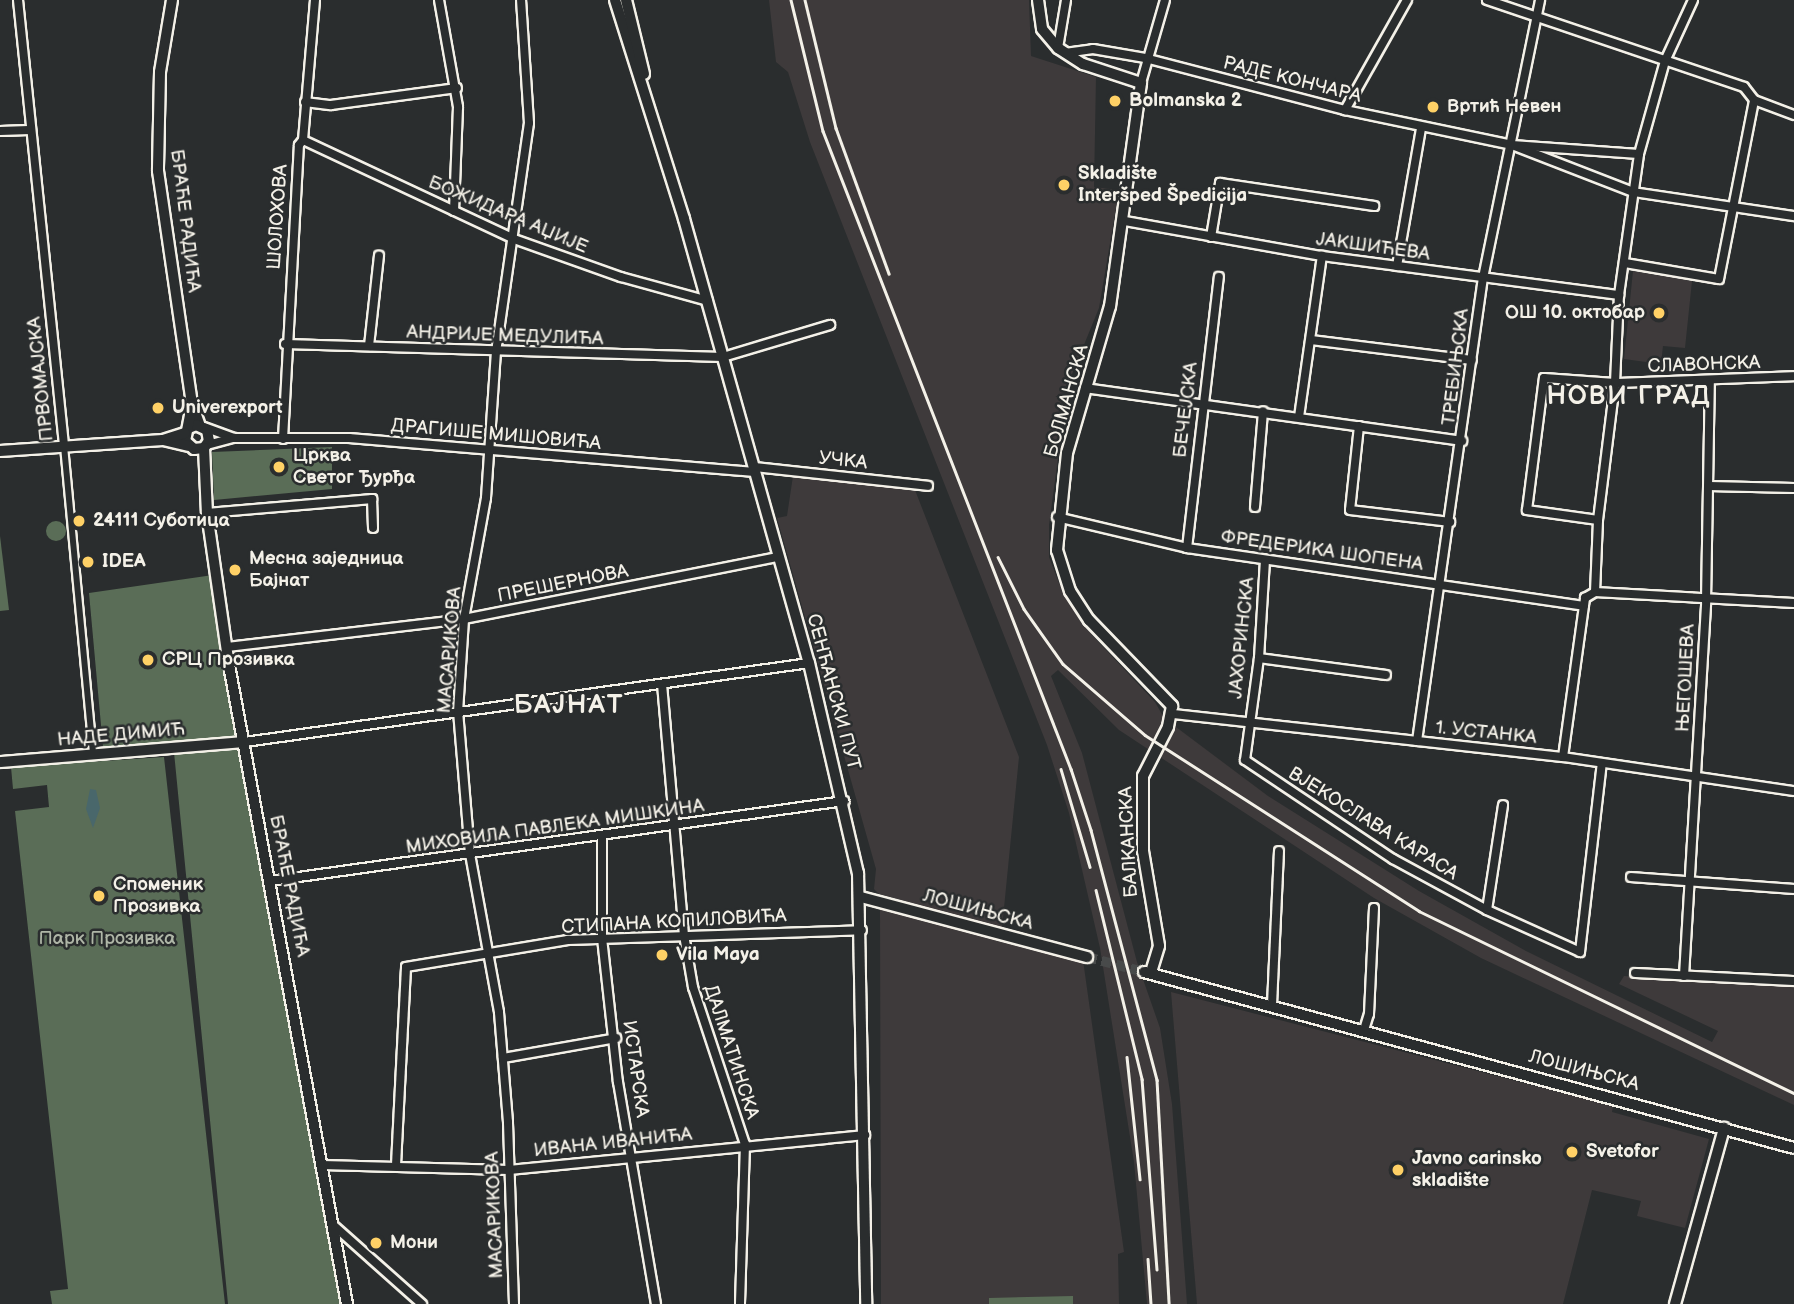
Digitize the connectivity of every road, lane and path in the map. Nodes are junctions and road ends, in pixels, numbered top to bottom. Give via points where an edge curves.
1 (18, 0) edge
2 (172, 0) edge
3 (315, 0) edge
4 (439, 0) edge
5 (521, 0) edge
6 (615, 0) edge
7 (626, 0) edge
8 (1038, 0) edge
9 (1066, 0) edge
10 (1165, 0) edge
11 (1407, 0) edge
12 (1487, 0) edge
13 (1540, 0) edge
14 (1693, 0) edge
15 (1535, 14) junction
16 (1061, 50) junction
17 (1145, 58) junction
18 (1665, 61) junction
19 (1141, 83) junction
20 (457, 88) junction
21 (1754, 100) junction
22 (305, 102) junction
23 (651, 108) junction
24 (1345, 110) junction
25 (1794, 115) edge
26 (1421, 128) junction
27 (29, 130) junction
28 (0, 131) edge
29 (303, 140) junction
30 (1512, 145) junction
31 (1639, 154) junction
32 (1633, 192) junction
33 (1730, 205) junction
34 (1374, 206) dead end
35 (454, 211) junction
36 (1794, 216) edge
37 (1125, 221) junction
38 (1212, 237) junction
39 (514, 239) junction
40 (379, 256) dead end
41 (1322, 256) junction
42 (1625, 263) junction
43 (1398, 266) junction
44 (1219, 276) dead end
45 (1483, 278) junction
46 (1619, 295) junction
47 (708, 301) junction
48 (830, 325) dead end
49 (1311, 340) junction
50 (285, 344) junction
51 (369, 346) junction
52 (496, 352) junction
53 (723, 357) junction
54 (1472, 360) junction
55 (1794, 376) edge
56 (1710, 382) junction
57 (1615, 383) junction
58 (1085, 388) junction
59 (192, 404) junction
60 (1201, 404) junction
61 (1263, 411) junction
62 (1299, 417) junction
63 (202, 426) junction
64 (1359, 426) junction
65 (187, 430) junction
66 (234, 438) junction
67 (283, 439) junction
68 (163, 440) junction
69 (1462, 441) junction
70 (64, 446) junction
71 (198, 447) junction
72 (488, 450) junction
73 (0, 451) edge
74 (754, 470) junction
75 (928, 486) dead end
76 (1709, 486) junction
77 (1794, 488) edge
78 (1255, 507) dead end
79 (207, 513) junction
80 (1057, 517) junction
81 (1598, 520) junction
82 (1450, 522) junction
83 (373, 528) dead end
84 (1186, 548) junction
85 (778, 557) junction
86 (1265, 560) junction
87 (1441, 583) junction
88 (1595, 592) junction
89 (1706, 601) junction
90 (1794, 603) edge
91 (1584, 606) junction
92 (464, 619) junction
93 (227, 647) junction
94 (1259, 658) junction
95 (808, 663) junction
96 (1387, 675) dead end
97 (662, 684) junction
98 (458, 712) junction
99 (1173, 713) junction
100 (1248, 723) junction
101 (1417, 741) junction
102 (245, 742) junction
103 (93, 755) junction
104 (1563, 757) junction
105 (1245, 760) joint
106 (0, 762) edge
107 (1602, 763) junction
108 (1697, 775) junction
109 (1794, 792) edge
110 (844, 801) junction
111 (1503, 805) dead end
112 (675, 827) junction
113 (602, 836) junction
114 (1279, 851) dead end
115 (470, 854) junction
116 (1631, 877) dead end
117 (270, 881) junction
118 (1690, 883) junction
119 (1794, 889) edge
120 (861, 897) junction
121 (1374, 908) dead end
122 (1487, 910) junction
123 (862, 930) junction
124 (684, 935) junction
125 (601, 938) junction
126 (488, 957) junction
127 (1087, 957) tunnel mouth
128 (1148, 972) joint
129 (1635, 973) dead end
130 (1684, 976) junction
131 (1794, 981) edge
132 (1272, 1005) junction
133 (1364, 1030) junction
134 (616, 1038) junction
135 (503, 1058) junction
136 (1724, 1128) junction
137 (865, 1135) junction
138 (745, 1143) junction
139 (1794, 1148) edge
140 (634, 1159) junction
141 (322, 1165) junction
142 (396, 1165) junction
143 (509, 1170) junction
144 (333, 1225) junction
145 (347, 1304) edge
146 (422, 1304) edge
147 (514, 1304) edge
148 (656, 1304) edge
149 (740, 1304) edge
150 (866, 1304) edge
151 (1675, 1304) edge

1 - 27 street, ПРВОМАЈСКА
2 - 59 street, БРАЋЕ РАДИЋА via 160,72 158,171
3 - 22 street, ШОЛОХОВА
4 - 20 street
5 - 39 street, МАСАРИКОВА via 530,105
6 - 23 main road, СЕНЋАНСКИ ПУТ
7 - 23 main road, СЕНЋАНСКИ ПУТ
8 - 16 street via 1042,29
9 - 16 street
10 - 17 street, БОЛМАНСКА
11 - 24 street
12 - 15 street
13 - 15 street, ТРЕБИЊСКА
14 - 18 street
15 - 18 street
15 - 30 street, ТРЕБИЊСКА
16 - 17 street, РАДЕ КОНЧАРА via 1093,49
16 - 19 street via 1083,64
17 - 19 street, БОЛМАНСКА
17 - 24 street, РАДЕ КОНЧАРА
18 - 21 street via 1744,87
18 - 31 street
19 - 37 street, БОЛМАНСКА
20 - 22 street via 331,105
20 - 35 street
21 - 25 street
21 - 33 street
22 - 29 street, ШОЛОХОВА
23 - 47 main road, СЕНЋАНСКИ ПУТ
24 - 26 street, РАДЕ КОНЧАРА
26 - 30 street, РАДЕ КОНЧАРА
26 - 43 street
27 - 28 street
27 - 70 street, ПРВОМАЈСКА
29 - 35 street, БОЖИДАРА АЏИЈЕ
29 - 50 street, ШОЛОХОВА via 299,145
30 - 31 street, РАДЕ КОНЧАРА
30 - 32 street, РАДЕ КОНЧАРА
30 - 45 street, ТРЕБИЊСКА
31 - 32 street
32 - 33 street, РАДЕ КОНЧАРА
32 - 42 street
33 - 36 street, РАДЕ КОНЧАРА
33 - 42 street via 1719,279
34 - 38 street via 1220,183
35 - 39 street, БОЖИДАРА АЏИЈЕ
37 - 38 street, ЈАКШИЋЕВА
37 - 58 street, БОЛМАНСКА via 1104,337
38 - 41 street, ЈАКШИЋЕВА
39 - 47 street, БОЖИДАРА АЏИЈЕ via 621,277
39 - 52 street, МАСАРИКОВА
40 - 51 street
41 - 43 street, ЈАКШИЋЕВА
41 - 49 street
42 - 46 street
43 - 45 street, ЈАКШИЋЕВА
44 - 60 street, БЕЧЕЈСКА
45 - 46 street, ЈАКШИЋЕВА
45 - 54 street, ТРЕБИЊСКА
46 - 57 street
47 - 53 main road, СЕНЋАНСКИ ПУТ
48 - 53 street, АНДРИЈЕ МЕДУЛИЋА
49 - 54 street
49 - 62 street
50 - 51 street, АНДРИЈЕ МЕДУЛИЋА
50 - 67 street, ШОЛОХОВА
51 - 52 street, АНДРИЈЕ МЕДУЛИЋА
52 - 53 street, АНДРИЈЕ МЕДУЛИЋА
52 - 72 street, МАСАРИКОВА
53 - 74 main road, СЕНЋАНСКИ ПУТ
54 - 69 street, ТРЕБИЊСКА
55 - 56 street, СЛАВОНСКА
56 - 57 street, СЛАВОНСКА
56 - 76 street, ЊЕГОШЕВА
57 - 81 street
57 - 81 street, СЛАВОНСКА via 1544,378 1542,391 1528,510
58 - 60 street
58 - 80 street, БОЛМАНСКА
59 - 63 street, БРАЋЕ РАДИЋА
59 - 65 street, БРАЋЕ РАДИЋА
60 - 61 street
60 - 84 street, БЕЧЕЈСКА
61 - 62 street
61 - 78 street
62 - 64 street
63 - 65 street
63 - 66 street, ДРАГИШЕ МИШОВИЋА
63 - 71 street, БРАЋЕ РАДИЋА via 209,434
64 - 69 street
64 - 82 street via 1350,510
65 - 68 street
65 - 71 street
66 - 67 street, ДРАГИШЕ МИШОВИЋА
66 - 71 street, ДРАГИШЕ МИШОВИЋА
67 - 72 street, ДРАГИШЕ МИШОВИЋА via 349,438
68 - 70 street
68 - 71 street
69 - 82 street, ТРЕБИЊСКА
70 - 73 street
70 - 103 street, ПРВОМАЈСКА
71 - 79 street, БРАЋЕ РАДИЋА
72 - 74 street, ДРАГИШЕ МИШОВИЋА
72 - 92 street, МАСАРИКОВА via 482,526
74 - 75 street, УЧКА
74 - 85 main road, СЕНЋАНСКИ ПУТ
76 - 77 street
76 - 89 street, ЊЕГОШЕВА
79 - 83 street via 372,499
79 - 93 street, БРАЋЕ РАДИЋА
80 - 84 street, ФРЕДЕРИКА ШОПЕНА
80 - 99 street, БОЛМАНСКА via 1057,550 1070,591 1088,620 1167,699
81 - 88 street
82 - 87 street, ТРЕБИЊСКА
84 - 86 street, ФРЕДЕРИКА ШОПЕНА
85 - 92 street, ПРЕШЕРНОВА
85 - 95 main road, СЕНЋАНСКИ ПУТ
86 - 87 street, ФРЕДЕРИКА ШОПЕНА
86 - 94 street, ЈАХОРИНСКА
87 - 91 street, ФРЕДЕРИКА ШОПЕНА
87 - 101 street, ТРЕБИЊСКА
88 - 89 street
88 - 91 street via 1588,594
89 - 90 street
89 - 108 street, ЊЕГОШЕВА
91 - 104 street
92 - 93 street, ПРЕШЕРНОВА
92 - 98 street, МАСАРИКОВА
93 - 102 street, БРАЋЕ РАДИЋА
94 - 96 street
94 - 100 street, ЈАХОРИНСКА
95 - 97 street
95 - 110 main road, СЕНЋАНСКИ ПУТ
97 - 98 street
97 - 112 street, ДАЛМАТИНСКА
98 - 102 street
98 - 115 street, МАСАРИКОВА
99 - 100 street, 1. УСТАНКА
99 - 128 street, БАЛКАНСКА via 1143,776 1143,851 1158,946
100 - 101 street, 1. УСТАНКА
100 - 105 street, ЈАХОРИНСКА
101 - 104 street, 1. УСТАНКА
102 - 103 street, НАДЕ ДИМИЋ
102 - 117 street, БРАЋЕ РАДИЋА
103 - 106 street, НАДЕ ДИМИЋ
104 - 107 street, 1. УСТАНКА
105 - 122 street, ВЈЕКОСЛАВА КАРАСА via 1393,859
107 - 108 street, 1. УСТАНКА
107 - 122 street, ВЈЕКОСЛАВА КАРАСА via 1580,952
108 - 109 street, 1. УСТАНКА
108 - 118 street, ЊЕГОШЕВА
110 - 112 street, МИХОВИЛА ПАВЛЕКА МИШКИНА
110 - 120 main road, СЕНЋАНСКИ ПУТ
111 - 122 street
112 - 113 street, МИХОВИЛА ПАВЛЕКА МИШКИНА
112 - 124 street, ДАЛМАТИНСКА
113 - 115 street, МИХОВИЛА ПАВЛЕКА МИШКИНА
113 - 125 street, ИСТАРСКА
114 - 132 street
115 - 117 street, МИХОВИЛА ПАВЛЕКА МИШКИНА
115 - 126 street, МАСАРИКОВА
116 - 118 street
117 - 141 street, БРАЋЕ РАДИЋА
118 - 119 street
118 - 130 street, ЊЕГОШЕВА
120 - 123 main road, СЕНЋАНСКИ ПУТ
120 - 127 street, ЛОШИЊСКА
121 - 133 street via 1369,1014
123 - 124 street, СТИПАНА КОПИЛОВИЋА
123 - 137 main road, СЕНЋАНСКИ ПУТ
124 - 125 street, СТИПАНА КОПИЛОВИЋА
124 - 138 street, ДАЛМАТИНСКА via 701,1021
125 - 126 street, СТИПАНА КОПИЛОВИЋА
125 - 134 street, ИСТАРСКА
126 - 135 street, МАСАРИКОВА
126 - 142 street, СТИПАНА КОПИЛОВИЋА via 406,967
128 - 132 street, ЛОШИЊСКА
129 - 130 street
130 - 131 street
132 - 133 street, ЛОШИЊСКА
133 - 136 street, ЛОШИЊСКА
134 - 135 street
134 - 140 street, ИСТАРСКА via 618,1082
135 - 143 street, МАСАРИКОВА
136 - 139 street, ЛОШИЊСКА
136 - 151 street
137 - 138 street, ИВАНА ИВАНИЋА
137 - 150 main road, СЕНЋАНСКИ ПУТ
138 - 140 street, ИВАНА ИВАНИЋА
138 - 149 street, ДАЛМАТИНСКА
140 - 143 street, ИВАНА ИВАНИЋА
140 - 148 street, ИСТАРСКА
141 - 142 street, ИВАНА ИВАНИЋА
141 - 144 street, БРАЋЕ РАДИЋА
142 - 143 street, ИВАНА ИВАНИЋА
143 - 147 street, МАСАРИКОВА
144 - 145 street, БРАЋЕ РАДИЋА
144 - 146 street

